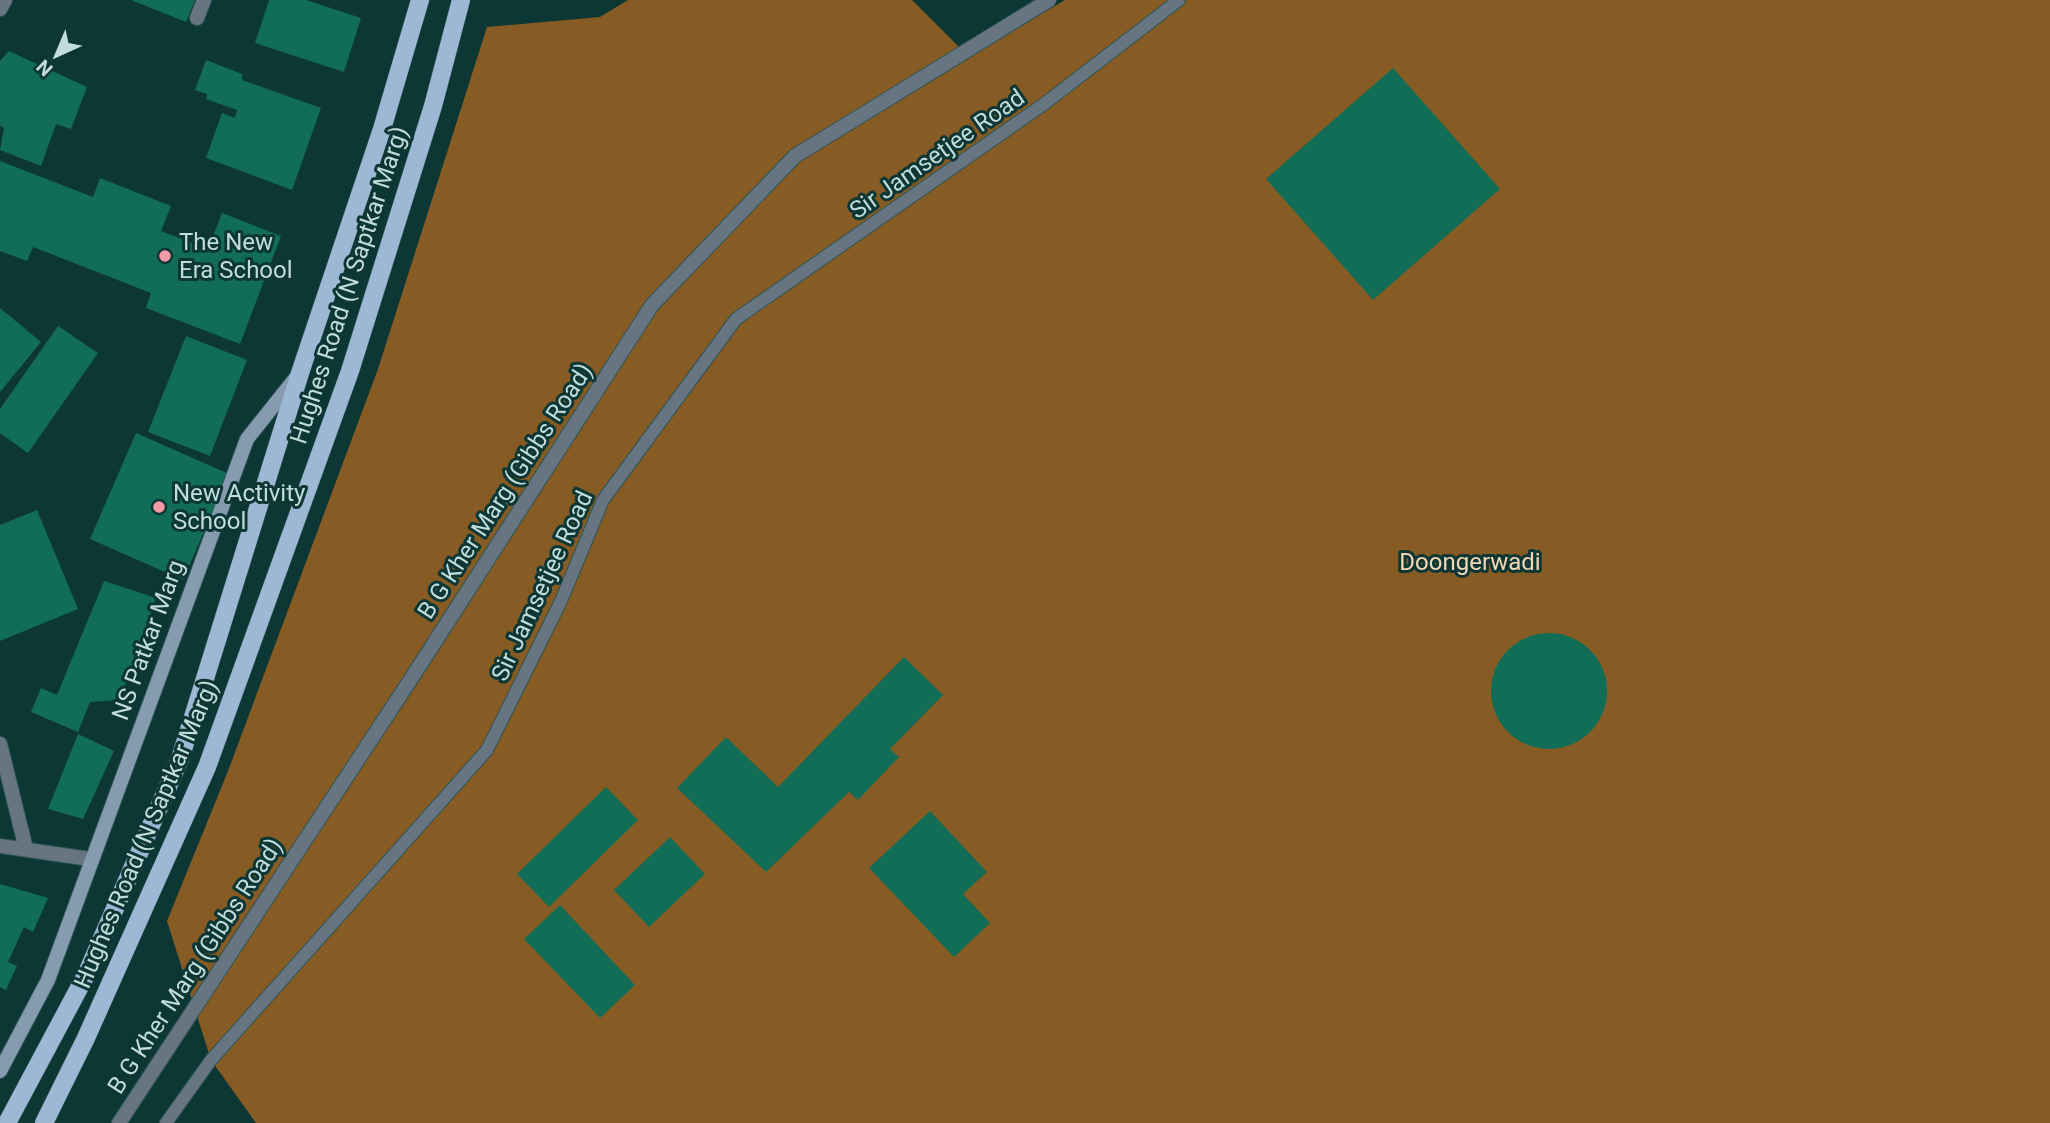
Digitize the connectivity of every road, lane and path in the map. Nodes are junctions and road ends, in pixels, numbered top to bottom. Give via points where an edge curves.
1 (5, 0) edge
2 (204, 0) edge
3 (420, 0) edge
4 (461, 0) edge
5 (1049, 0) edge
6 (1179, 0) edge
7 (0, 9) edge
8 (197, 18) dead end
9 (301, 370) junction
10 (0, 744) edge
11 (0, 846) edge
12 (26, 849) junction
13 (90, 859) junction
14 (0, 1071) edge
15 (7, 1123) edge
16 (44, 1123) edge
17 (119, 1123) edge
18 (166, 1123) edge

1 - 7 street
2 - 8 street
3 - 9 main road
4 - 16 main road, Hughes Road (N Saptkar Marg) via 433,106 350,371 207,767
5 - 17 street, B G Kher Marg (Gibbs Road) via 796,156 652,305
6 - 18 lane, Sir Jamsetjee Road via 1023,120 736,319 603,500 561,601 487,750 211,1060
9 - 13 main road, NS Patkar Marg via 247,439
9 - 15 main road via 180,759 86,975
10 - 12 street
11 - 12 street
12 - 13 street
13 - 14 main road, NS Patkar Marg via 48,979

